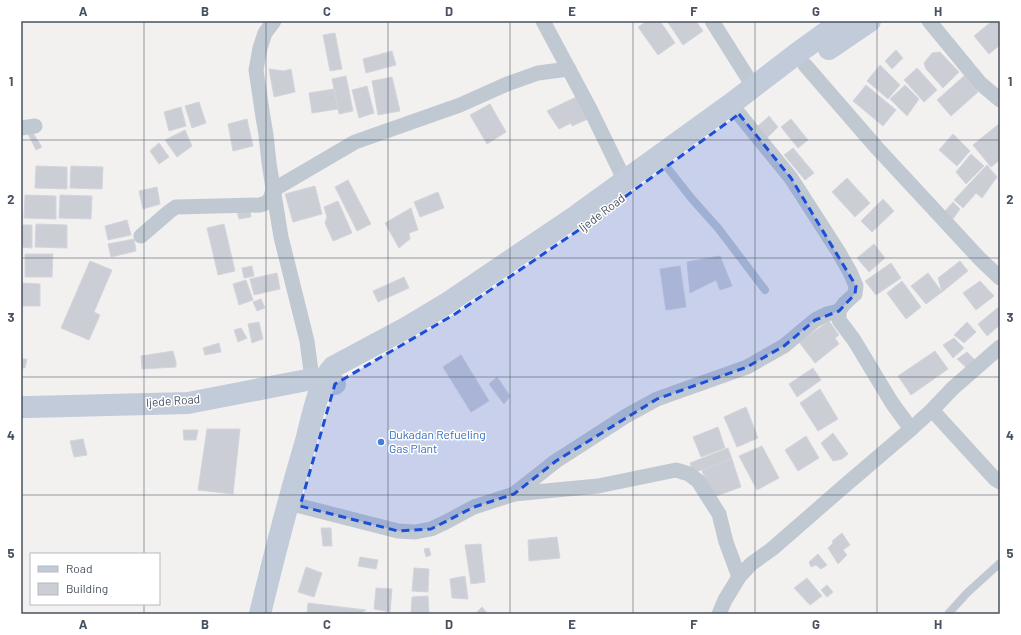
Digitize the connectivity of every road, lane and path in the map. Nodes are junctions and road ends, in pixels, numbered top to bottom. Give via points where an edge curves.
1 (274, 21) edge
2 (543, 21) edge
3 (712, 21) edge
4 (842, 21) edge
5 (870, 21) edge
6 (929, 21) edge
7 (805, 65) junction
8 (569, 69) junction
9 (753, 86) junction
10 (1000, 100) edge
11 (739, 114) junction
12 (661, 162) junction
13 (625, 181) junction
14 (273, 190) junction
15 (141, 236) dead end
16 (1000, 278) edge
17 (765, 290) dead end
18 (839, 310) junction
19 (1000, 347) edge
20 (324, 381) junction
21 (21, 407) edge
22 (932, 410) junction
23 (911, 429) junction
24 (1000, 482) edge
25 (514, 494) junction
26 (300, 506) junction
27 (1000, 563) edge
28 (739, 577) junction
29 (260, 614) edge
30 (274, 614) edge
31 (719, 614) edge
32 (948, 614) edge

1 - 14 street via 265,33 256,70
2 - 8 street
3 - 9 street
4 - 9 main road, Ijede Road
5 - 7 main road, Ijede Road
6 - 10 street via 980,83
7 - 11 main road, Ijede Road
7 - 16 street via 877,148
8 - 13 street
8 - 14 street via 538,73 460,106 355,142
9 - 12 main road, Ijede Road
11 - 12 main road, Ijede Road
11 - 18 street via 791,178 850,272 856,286 855,294
12 - 13 main road, Ijede Road
12 - 17 lane via 718,228
12 - 20 main road, Ijede Road via 586,226 455,314 350,373
13 - 20 main road, Ijede Road via 446,304 333,367
14 - 15 street via 270,200 260,205 176,208
14 - 20 street via 281,237 307,341
18 - 23 street via 839,320
18 - 25 street via 815,320 784,346 747,367 657,399 626,416 556,461
19 - 22 street
20 - 21 main road, Ijede Road via 188,402
20 - 26 main road via 328,407
20 - 29 main road via 282,526
22 - 23 street
22 - 24 street
23 - 28 street via 772,549 751,564
25 - 26 street via 474,507 431,529 415,532 398,532
25 - 28 street via 598,486 676,470 688,474 698,481 719,514
26 - 30 main road
27 - 32 lane
28 - 31 street

